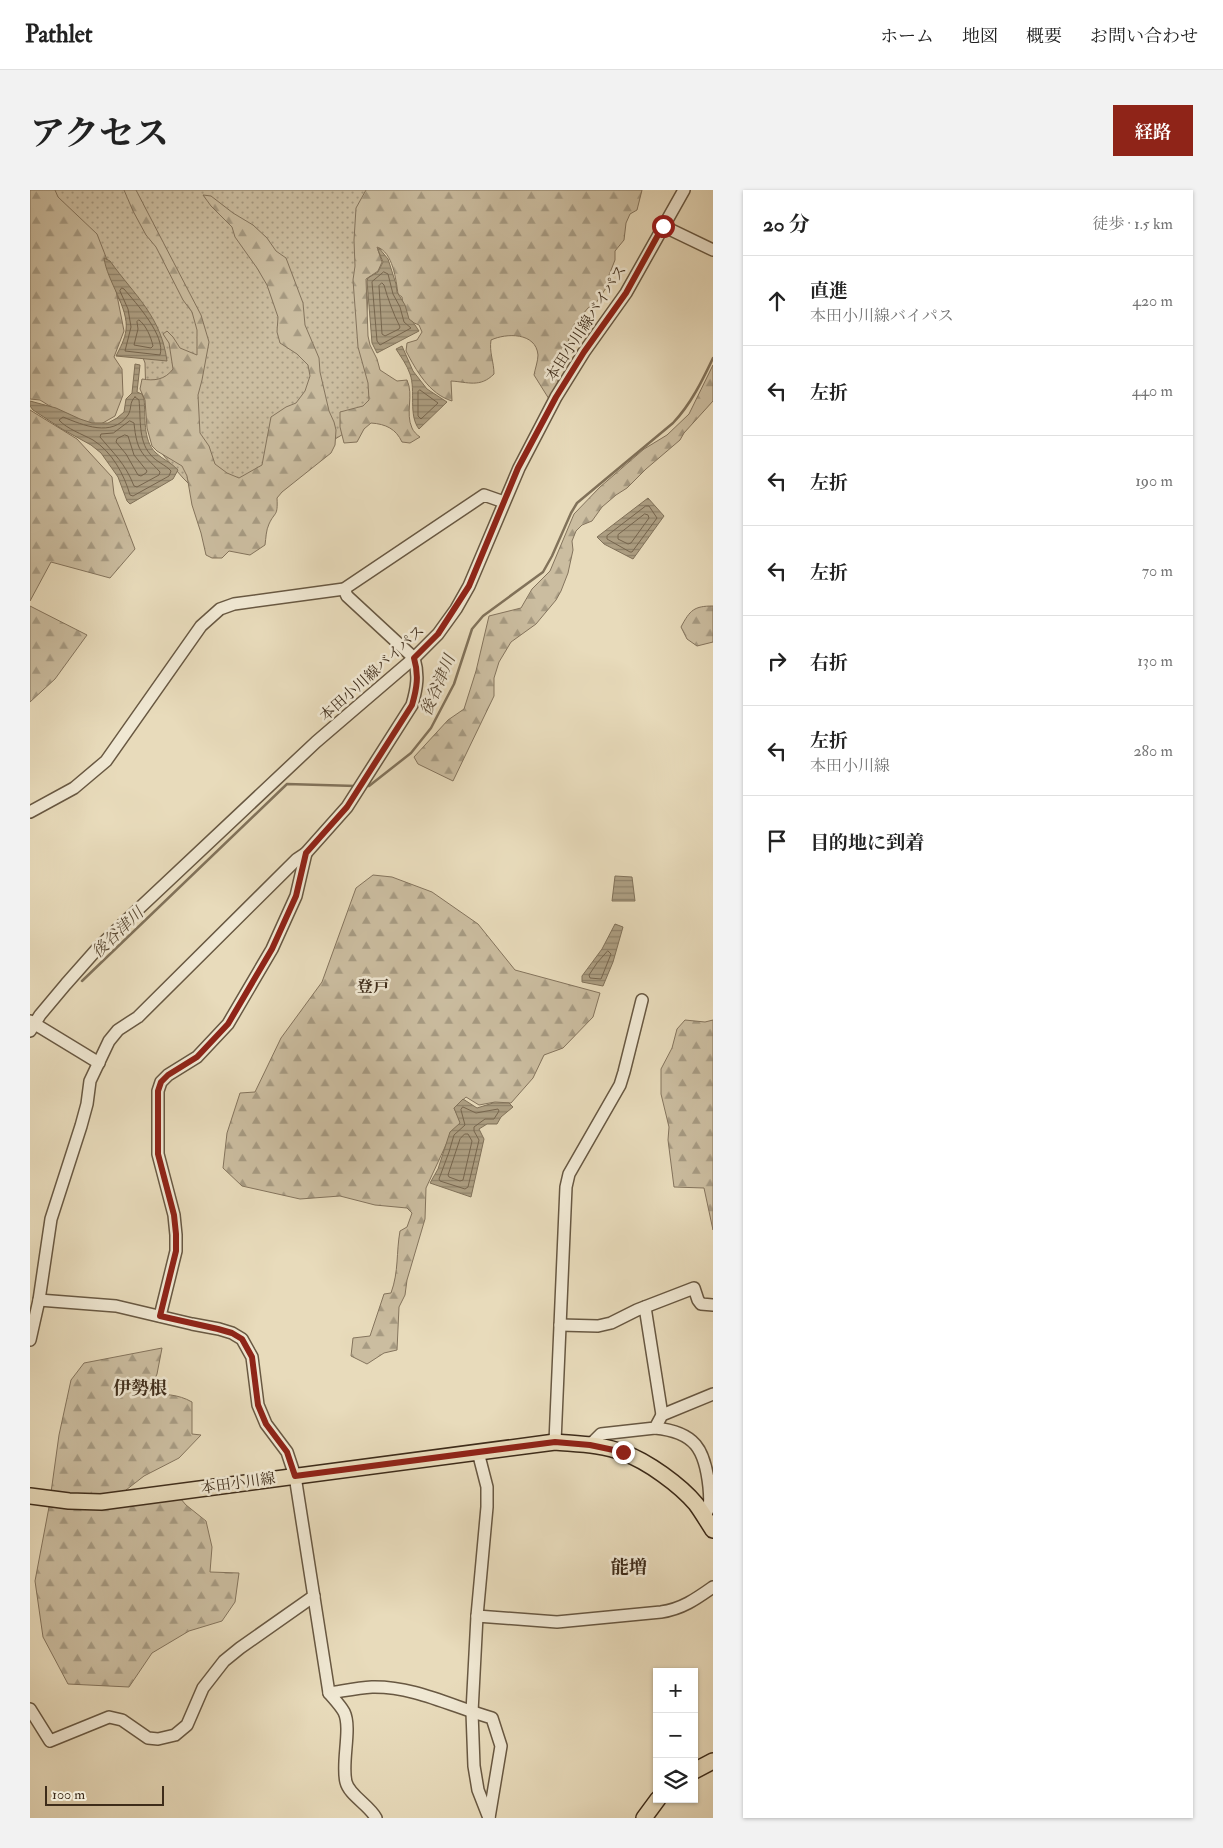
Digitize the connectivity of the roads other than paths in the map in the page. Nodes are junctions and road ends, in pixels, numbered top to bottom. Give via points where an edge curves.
1 (684, 190) edge
2 (663, 226) junction
3 (713, 250) edge
4 (504, 502) junction
5 (344, 589) junction
6 (414, 658) junction
7 (30, 812) edge
8 (306, 853) junction
9 (642, 1000) dead end
10 (31, 1025) edge
11 (99, 1063) junction
12 (39, 1300) junction
13 (713, 1305) edge
14 (645, 1307) junction
15 (160, 1316) junction
16 (560, 1325) junction
17 (30, 1340) edge
18 (713, 1394) edge
19 (662, 1415) junction
20 (655, 1428) junction
21 (555, 1442) junction
22 (590, 1445) junction
23 (478, 1452) junction
24 (295, 1476) junction
25 (30, 1496) edge
26 (704, 1517) junction
27 (713, 1530) edge
28 (713, 1587) edge
29 (314, 1596) junction
30 (477, 1616) junction
31 (329, 1693) junction
32 (30, 1709) edge
33 (472, 1712) junction
34 (713, 1761) edge
35 (698, 1769) edge
36 (655, 1803) edge
37 (376, 1818) edge
38 (489, 1818) edge
39 (644, 1818) edge

1 - 2 street, 本田小川線バイパス
2 - 3 street
2 - 4 street, 本田小川線バイパス via 626,293 556,397 518,468
4 - 5 street via 484,496
4 - 6 street, 本田小川線バイパス via 465,593 438,634
5 - 6 street via 347,596
5 - 7 street via 234,604 220,610 201,626 106,761 74,788
6 - 8 street via 417,688 412,705 347,807
6 - 10 street, 本田小川線バイパス via 316,742 131,916 97,949
8 - 11 street via 138,1017 118,1030
8 - 15 street via 296,896 258,976 224,1029 197,1057 168,1075 158,1091 158,1154 176,1234 176,1251
9 - 16 street via 620,1085 569,1174
10 - 11 street
11 - 12 street via 90,1081 81,1126 51,1219
12 - 15 street via 116,1306
12 - 17 street
13 - 14 street via 701,1304 694,1288
14 - 16 street via 598,1326
14 - 19 street
15 - 24 street via 218,1329 242,1339 252,1357 258,1405 266,1424 287,1452
16 - 21 street
18 - 19 street
19 - 20 street
20 - 22 street via 601,1434
20 - 26 street via 684,1434 702,1454 710,1498 709,1510
21 - 22 main road, 本田小川線
21 - 23 main road, 本田小川線
22 - 26 main road, 本田小川線 via 623,1452 656,1471 695,1503
23 - 24 main road, 本田小川線
23 - 30 street via 488,1494
24 - 25 main road, 本田小川線 via 101,1502
24 - 29 street
26 - 27 main road, 本田小川線
28 - 30 street via 673,1611 557,1622
29 - 31 street
29 - 32 street via 224,1661 203,1688 187,1725 175,1735 148,1738 122,1720 109,1717 50,1741
30 - 33 street
31 - 33 street via 372,1687 393,1689 414,1692
31 - 37 street via 344,1711 346,1720 346,1782 350,1791 368,1806
33 - 38 street via 474,1766 478,1790
33 - 38 street via 492,1718 500,1746
34 - 35 main road
36 - 39 main road

